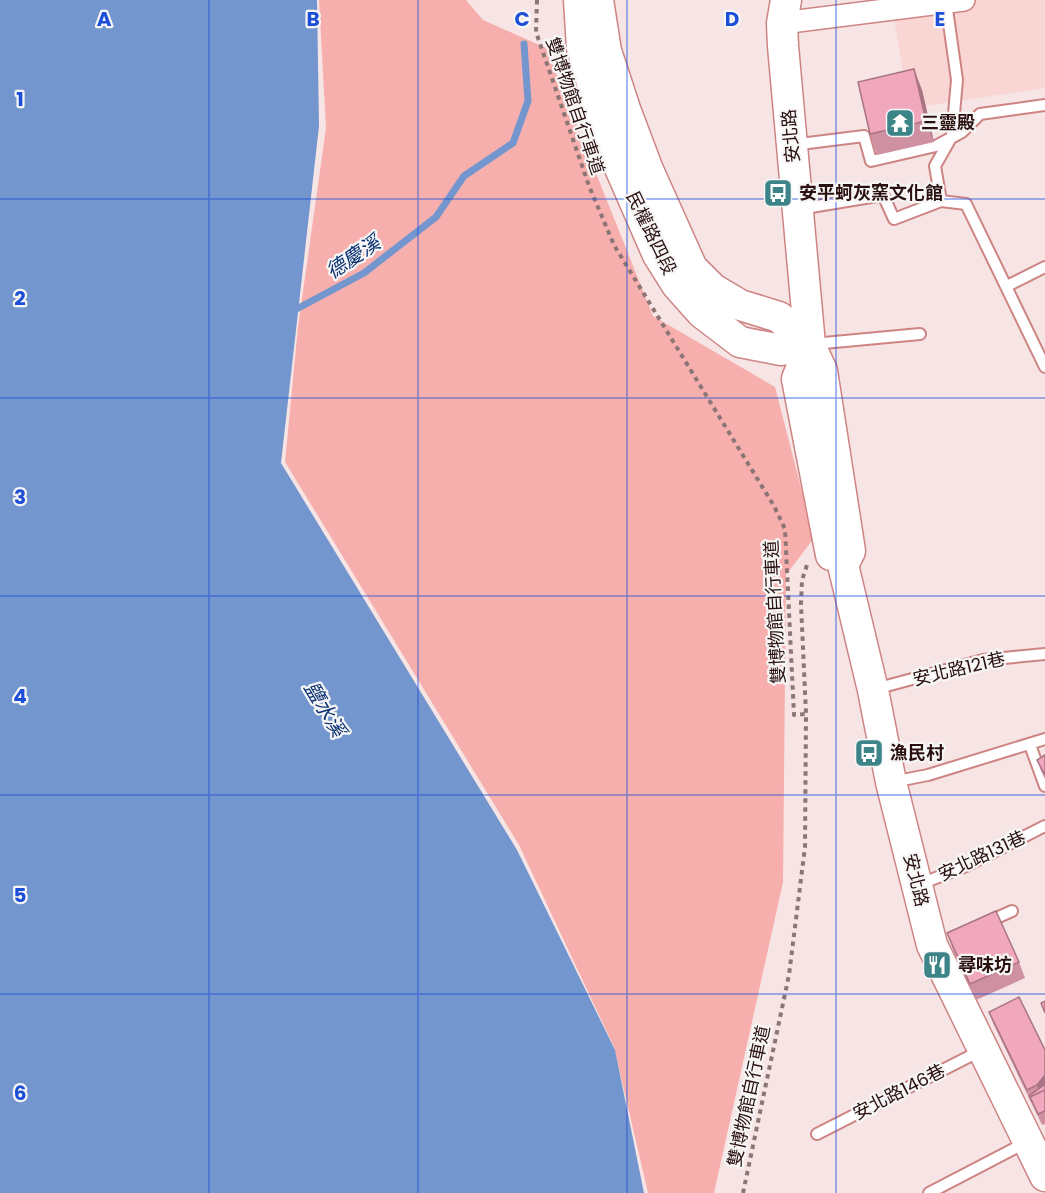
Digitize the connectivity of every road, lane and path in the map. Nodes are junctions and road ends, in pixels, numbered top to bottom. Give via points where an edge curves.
1 (537, 0) edge
2 (579, 0) edge
3 (598, 0) edge
4 (955, 1) edge
5 (874, 6) edge
6 (784, 11) edge
7 (1045, 105) edge
8 (952, 136) junction
9 (792, 146) junction
10 (941, 201) junction
11 (797, 209) junction
12 (1045, 267) edge
13 (1007, 286) junction
14 (920, 334) dead end
15 (810, 345) junction
16 (1045, 367) edge
17 (837, 561) junction
18 (1045, 654) edge
19 (873, 690) junction
20 (806, 714) junction
21 (1045, 739) edge
22 (1030, 745) junction
23 (891, 782) junction
24 (1045, 786) edge
25 (1045, 826) edge
26 (918, 885) junction
27 (1012, 911) dead end
28 (972, 928) edge
29 (982, 1050) junction
30 (817, 1134) dead end
31 (1027, 1142) junction
32 (1045, 1176) edge
33 (743, 1193) edge
34 (929, 1193) edge

1 - 20 path, 雙博物館自行車道 via 536,32 589,186 614,245 774,506 784,529 794,715
2 - 15 street, 民權路四段 via 582,48 609,143 658,255 677,285 702,313 740,342 781,350
3 - 15 street, 民權路四段 via 606,51 625,109 692,268 713,289 740,305 779,317
4 - 5 street
4 - 8 lane via 957,80
5 - 6 street
6 - 9 street, 安北路
7 - 8 lane via 980,114 962,132
8 - 9 lane via 936,146 871,161 864,136
8 - 10 lane via 935,166
9 - 11 street, 安北路
10 - 11 lane via 894,219 883,195
10 - 13 lane via 966,204
11 - 15 street, 安北路
12 - 13 lane
13 - 16 lane
14 - 15 lane
15 - 17 street, 安北路 via 797,379
17 - 19 street, 安北路
17 - 20 path via 807,565 802,580
18 - 19 lane, 安北路121巷 via 983,660
19 - 23 street, 安北路
20 - 33 path, 雙博物館自行車道 via 805,847 789,975
21 - 22 lane
22 - 23 lane
22 - 24 lane
23 - 26 street, 安北路
25 - 26 lane, 安北路131巷
26 - 29 street, 安北路 via 937,943
27 - 28 lane
29 - 30 lane, 安北路146巷
29 - 31 street, 安北路
31 - 32 street, 安北路
31 - 34 lane

